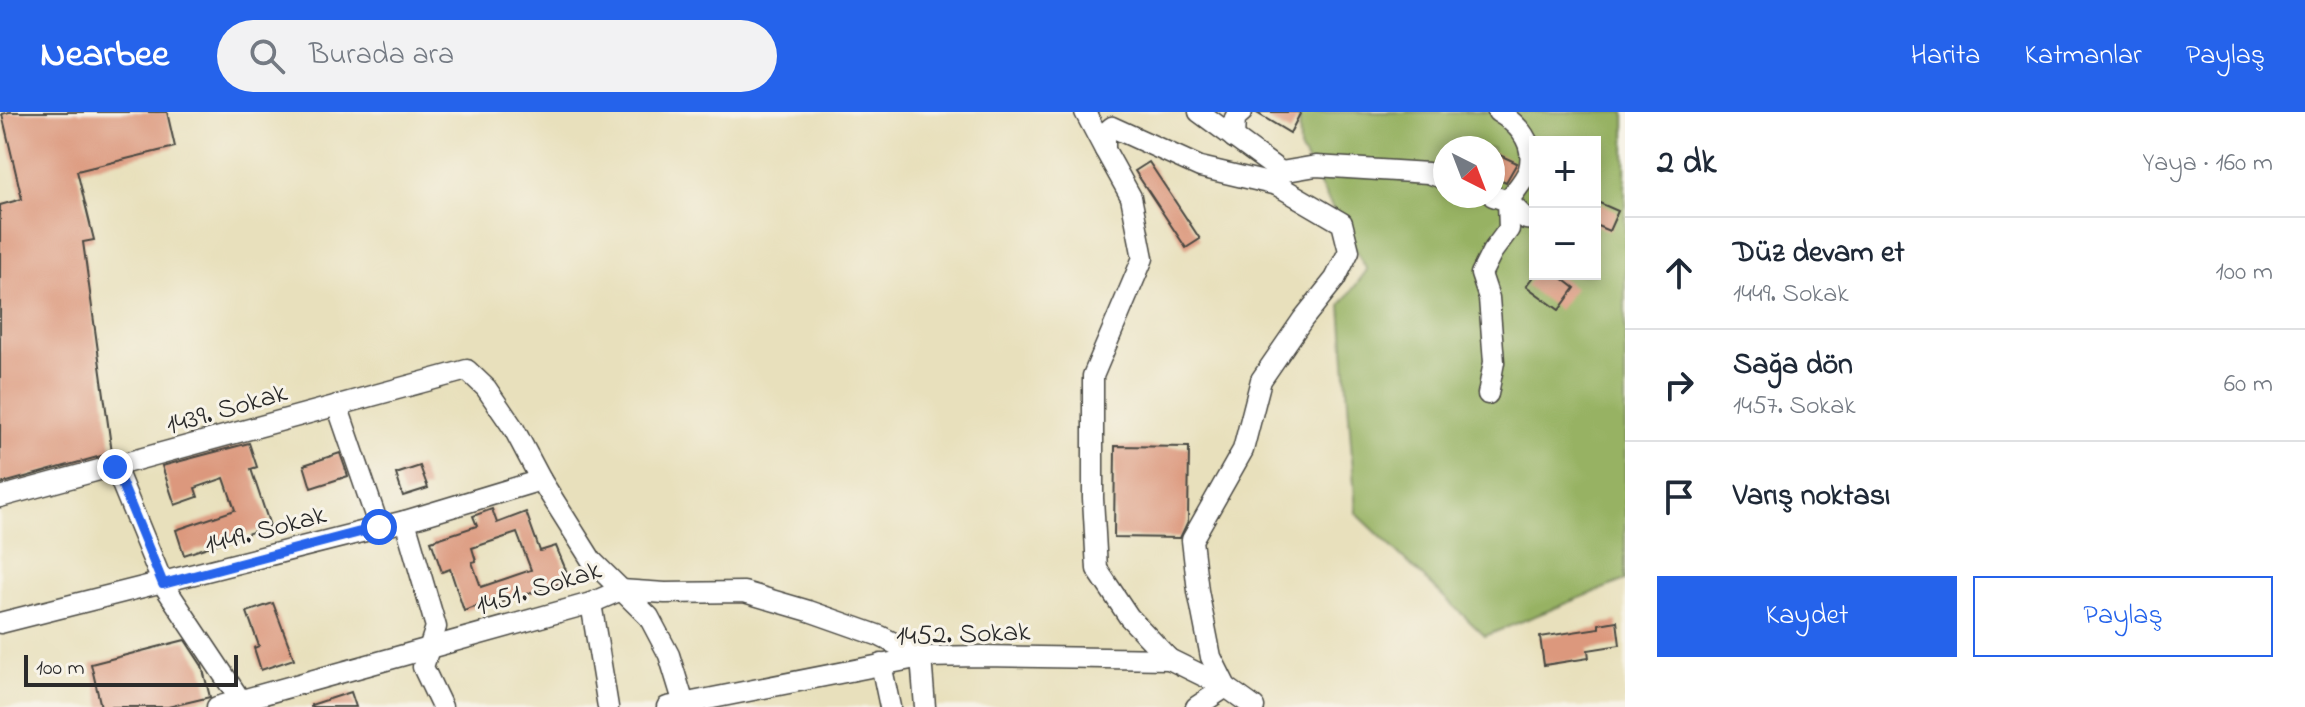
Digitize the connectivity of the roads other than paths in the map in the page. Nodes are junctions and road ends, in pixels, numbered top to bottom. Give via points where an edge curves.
1 (1085, 112) edge
2 (1199, 112) edge
3 (1242, 112) edge
4 (1498, 112) edge
5 (1234, 138) junction
6 (1105, 150) junction
7 (1433, 175) edge
8 (1279, 178) junction
9 (1505, 194) edge
10 (1505, 203) edge
11 (1503, 208) edge
12 (1529, 219) edge
13 (1488, 394) dead end
14 (337, 405) junction
15 (115, 467) junction
16 (541, 480) junction
17 (0, 497) edge
18 (405, 521) junction
19 (379, 527) junction
20 (163, 584) junction
21 (621, 590) junction
22 (591, 603) junction
23 (0, 623) edge
24 (429, 647) junction
25 (921, 657) junction
26 (1169, 659) junction
27 (881, 664) junction
28 (1226, 687) junction
29 (244, 704) edge
30 (679, 706) edge
31 (217, 707) edge
32 (442, 707) edge
33 (608, 707) edge
34 (890, 707) edge
35 (925, 707) edge
36 (1196, 707) edge
37 (1254, 707) edge

1 - 6 street
2 - 5 street
3 - 5 street via 1235,118
4 - 9 street via 1517,123 1529,144 1529,169
5 - 8 street
6 - 8 street via 1105,133 1112,127 1200,167
6 - 26 street via 1131,197 1143,258 1093,376 1097,569 1129,617
7 - 8 street via 1330,167
8 - 28 street via 1342,223 1349,251 1335,279 1261,380 1243,450 1192,540 1211,657
10 - 12 street
11 - 13 street via 1509,229 1481,274 1489,298 1494,362
14 - 15 street, 1439. Sokak
14 - 16 street, 1439. Sokak via 467,370 514,429
14 - 19 street
15 - 17 street, 1439. Sokak
15 - 20 street
16 - 18 street, 1449. Sokak
16 - 21 street via 592,561
18 - 19 street, 1449. Sokak
18 - 24 street via 436,627
19 - 20 street, 1449. Sokak
20 - 23 street, 1449. Sokak
20 - 29 street
21 - 22 street, 1451. Sokak
21 - 25 street, 1451. Sokak via 744,592 880,636
21 - 30 street via 660,635
22 - 24 street, 1451. Sokak
22 - 33 street
24 - 29 street, 1451. Sokak
24 - 32 street via 423,667
25 - 26 street, 1452. Sokak
25 - 27 street, 1452. Sokak
25 - 35 street
26 - 28 street, 1452. Sokak
27 - 30 street, 1452. Sokak
27 - 34 street
28 - 36 street
28 - 37 street, 1452. Sokak
29 - 31 street, 1451. Sokak

